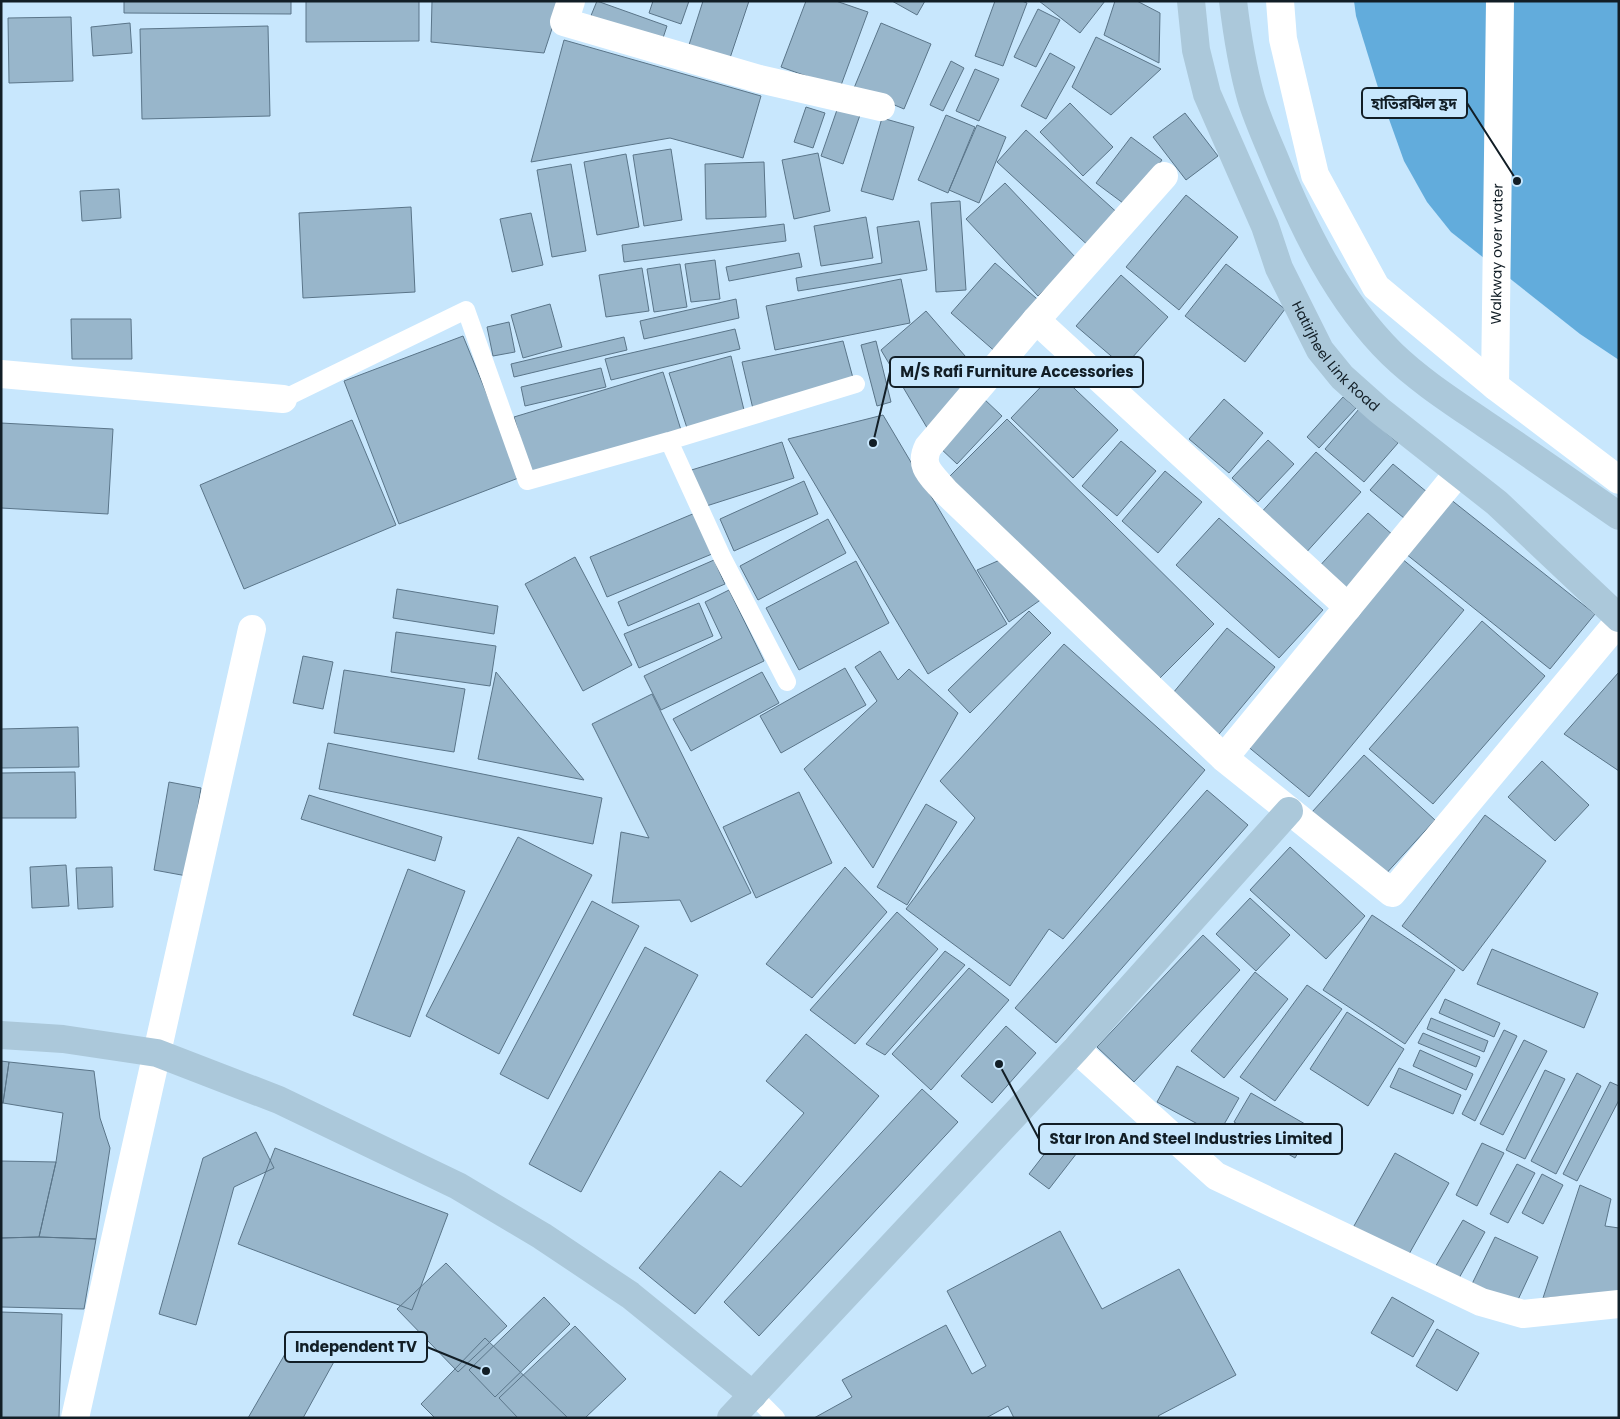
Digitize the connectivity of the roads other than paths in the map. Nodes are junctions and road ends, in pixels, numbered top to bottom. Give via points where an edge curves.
1 (571, 1) edge
2 (1191, 1) edge
3 (1233, 1) edge
4 (1280, 1) edge
5 (1500, 1) edge
6 (880, 107) dead end
7 (1164, 176) dead end
8 (1036, 320) junction
9 (1, 374) edge
10 (856, 384) dead end
11 (1495, 386) junction
12 (283, 399) joint
13 (669, 441) junction
14 (1458, 473) junction
15 (1619, 480) edge
16 (1619, 516) edge
17 (1348, 607) junction
18 (1619, 619) edge
19 (252, 629) dead end
20 (787, 682) dead end
21 (1224, 758) junction
22 (1290, 811) junction
23 (1, 1034) edge
24 (1076, 1049) junction
25 (157, 1053) junction
26 (1619, 1304) edge
27 (753, 1395) junction
28 (75, 1418) edge
29 (731, 1418) edge
30 (776, 1418) edge

1 - 6 street via 564,22 759,79
2 - 14 street, Hatirjheel Link Road via 1196,50 1207,94 1280,268 1320,350 1342,377 1379,410
3 - 16 street via 1251,98 1270,148 1309,233 1362,322 1428,385
4 - 11 street via 1283,39 1315,175 1376,287
5 - 11 street, Walkway over water
7 - 8 street
8 - 17 street
8 - 21 street via 928,447 924,462 945,491
9 - 12 street
10 - 13 lane
11 - 15 street
12 - 13 lane via 466,310 527,482
13 - 20 lane via 722,557
14 - 17 street
14 - 18 street, Hatirjheel Link Road via 1497,503
17 - 21 street
18 - 22 street via 1392,893
19 - 25 street
21 - 22 street
22 - 24 street
23 - 25 street via 63,1039
24 - 26 street via 1216,1176 1481,1302 1523,1314
24 - 27 street
25 - 27 street via 279,1100 466,1191 542,1236 630,1295
25 - 28 street
27 - 29 street
27 - 30 lane

